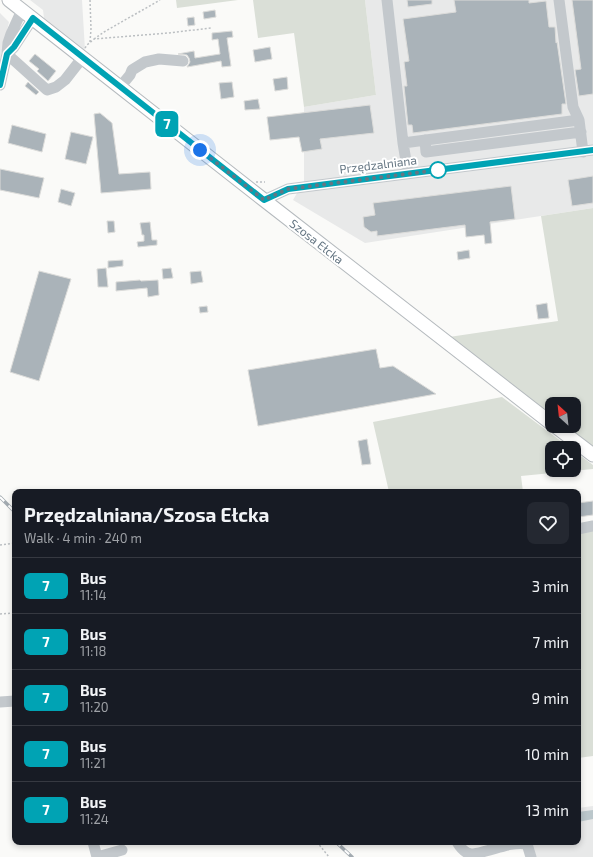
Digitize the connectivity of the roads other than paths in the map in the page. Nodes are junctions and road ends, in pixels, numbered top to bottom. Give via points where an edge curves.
1 (9, 0) edge
2 (387, 0) edge
3 (559, 0) edge
4 (22, 10) junction
5 (33, 18) junction
6 (4, 42) edge
7 (7, 54) junction
8 (81, 56) junction
9 (183, 61) dead end
10 (1, 78) edge
11 (120, 87) junction
12 (579, 120) junction
13 (581, 132) junction
14 (425, 140) junction
15 (403, 143) junction
16 (588, 151) edge
17 (408, 173) junction
18 (264, 200) junction
19 (545, 419) edge
20 (564, 433) edge
21 (593, 455) edge
22 (593, 526) edge
23 (581, 528) edge
24 (12, 701) edge
25 (0, 702) edge
26 (94, 845) edge
27 (459, 845) edge
28 (506, 845) edge
29 (527, 845) edge
30 (122, 850) dead end
31 (97, 857) edge
32 (531, 857) edge

1 - 4 main road, Szosa Ełcka
2 - 15 street
3 - 12 street via 573,107
4 - 5 main road, Szosa Ełcka
4 - 6 street via 11,34
5 - 7 street
5 - 8 main road, Szosa Ełcka
6 - 7 street
7 - 8 street via 47,90 65,80
7 - 10 street
8 - 11 main road, Szosa Ełcka
9 - 11 street via 159,59 145,62 132,70
11 - 18 main road, Szosa Ełcka
12 - 13 street
12 - 14 street
13 - 14 street via 426,152
13 - 16 street
14 - 15 street
15 - 17 street
16 - 17 street, Przędzalniana
17 - 18 street, Przędzalniana via 288,189
18 - 19 main road, Szosa Ełcka
20 - 21 main road
22 - 23 street
24 - 25 street
26 - 31 street
27 - 28 street via 471,854
29 - 32 street
30 - 31 street

